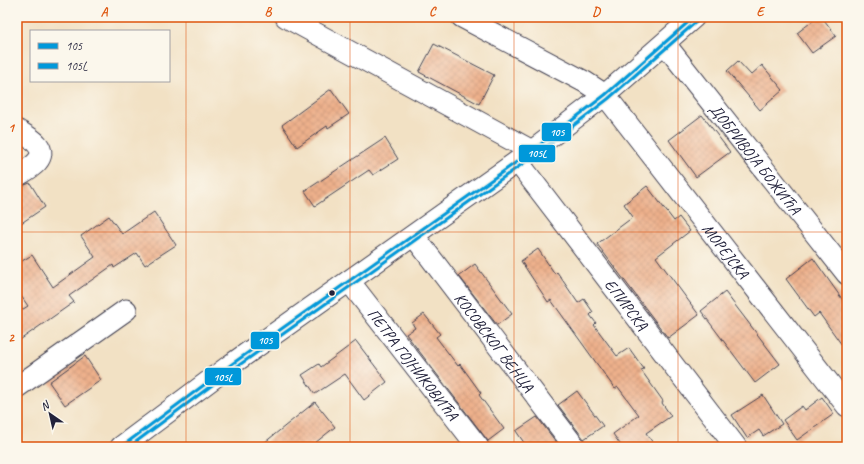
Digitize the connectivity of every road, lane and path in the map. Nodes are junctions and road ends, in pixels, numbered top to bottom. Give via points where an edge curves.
1 (286, 17) edge
2 (462, 17) edge
3 (694, 17) edge
4 (665, 44) junction
5 (605, 95) junction
6 (17, 130) edge
7 (525, 157) junction
8 (17, 176) edge
9 (414, 236) junction
10 (847, 274) edge
11 (349, 280) junction
12 (126, 310) dead end
13 (17, 387) edge
14 (847, 406) edge
15 (121, 447) edge
16 (478, 447) edge
17 (575, 447) edge
18 (736, 447) edge

1 - 7 street
2 - 5 street, МОРЕЈСКА
3 - 4 street
4 - 5 street
4 - 10 street, ДОБРИВОЈА БОЖИЋА
5 - 7 street
5 - 14 street, МОРЕЈСКА
6 - 8 street via 37,144 41,155 35,164
7 - 9 street
7 - 18 street, ЕПИРСКА
9 - 11 street
9 - 17 street, КОСОВСКОГ ВЕНЦА
11 - 15 street
11 - 16 street, ПЕТРА ГОЈНИКОВИЋА
12 - 13 street

